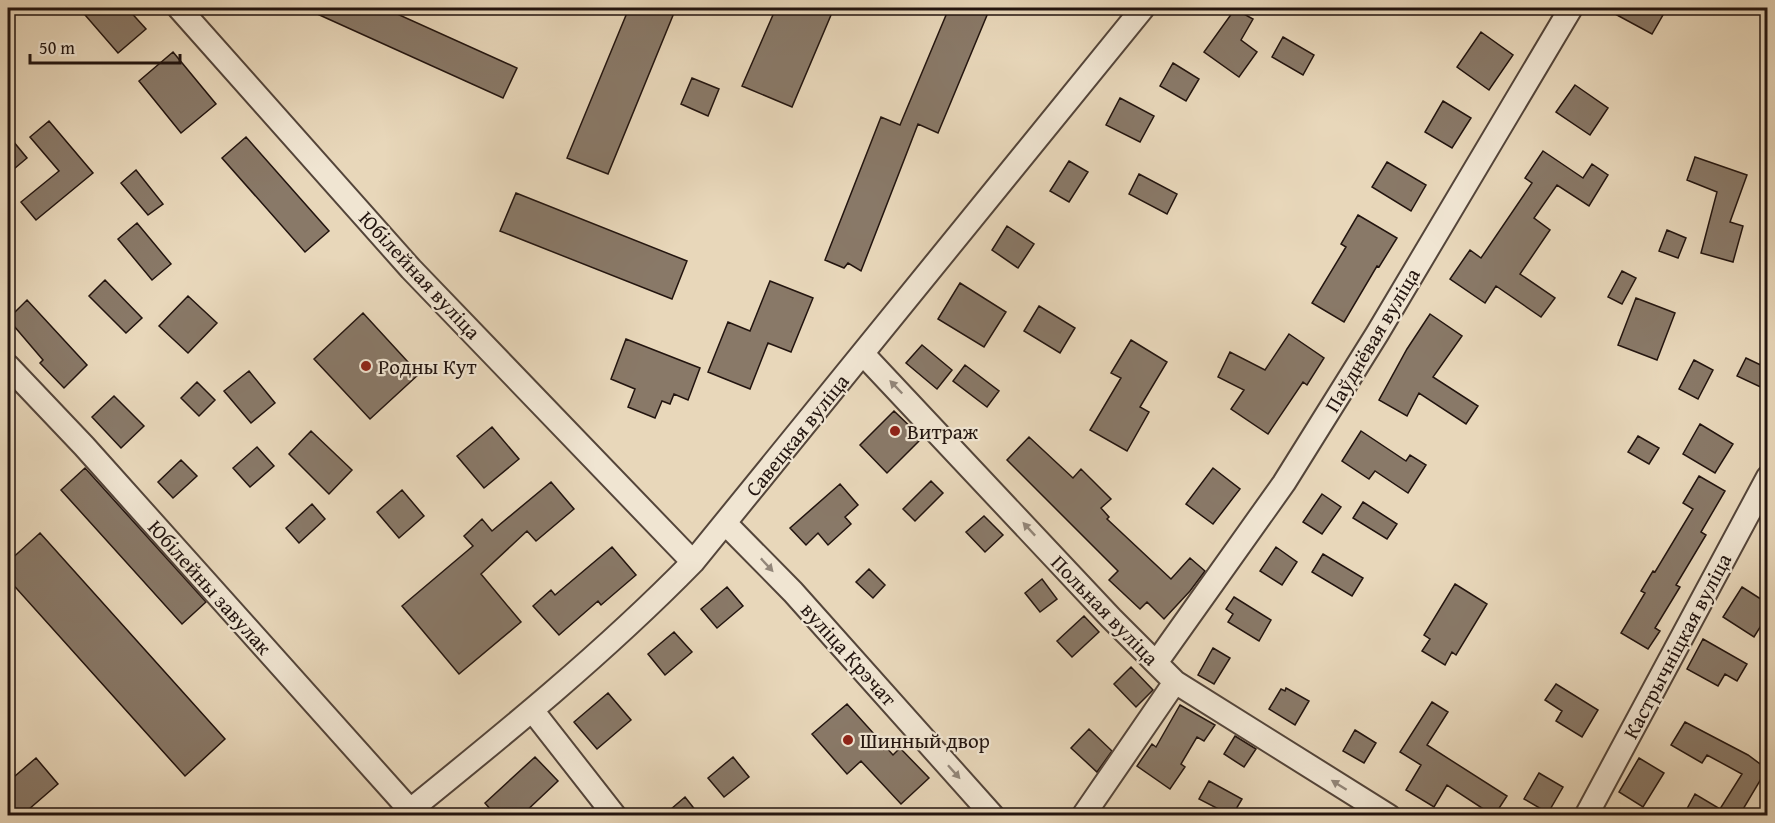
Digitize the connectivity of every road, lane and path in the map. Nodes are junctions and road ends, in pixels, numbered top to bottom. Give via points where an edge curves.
1 (179, 8) edge
2 (1143, 8) edge
3 (1571, 8) edge
4 (863, 354) junction
5 (8, 366) edge
6 (1767, 477) edge
7 (725, 523) junction
8 (693, 562) junction
9 (1156, 663) junction
10 (1175, 682) junction
11 (532, 711) junction
12 (407, 813) edge
13 (615, 816) edge
14 (993, 816) edge
15 (1083, 816) edge
16 (1389, 816) edge
17 (1586, 816) edge

1 - 8 street, Юбілейная вуліца via 411,269
2 - 4 street, Савецкая вуліца
3 - 9 street, Паўднёвая вуліца via 1284,483
4 - 7 street, Савецкая вуліца
9 -> 4 street, Польная вуліца
5 - 12 street, Юбілейны завулак via 84,446
6 - 17 street, Кастрычніцкая вуліца
7 - 8 street, Савецкая вуліца
7 -> 14 street, вуліца Крэчат via 793,592
8 - 11 street, Савецкая вуліца via 637,619
9 - 10 street, Польная вуліца
10 - 15 street
16 -> 10 street, Польная вуліца
11 - 12 street, Савецкая вуліца
11 - 13 street

